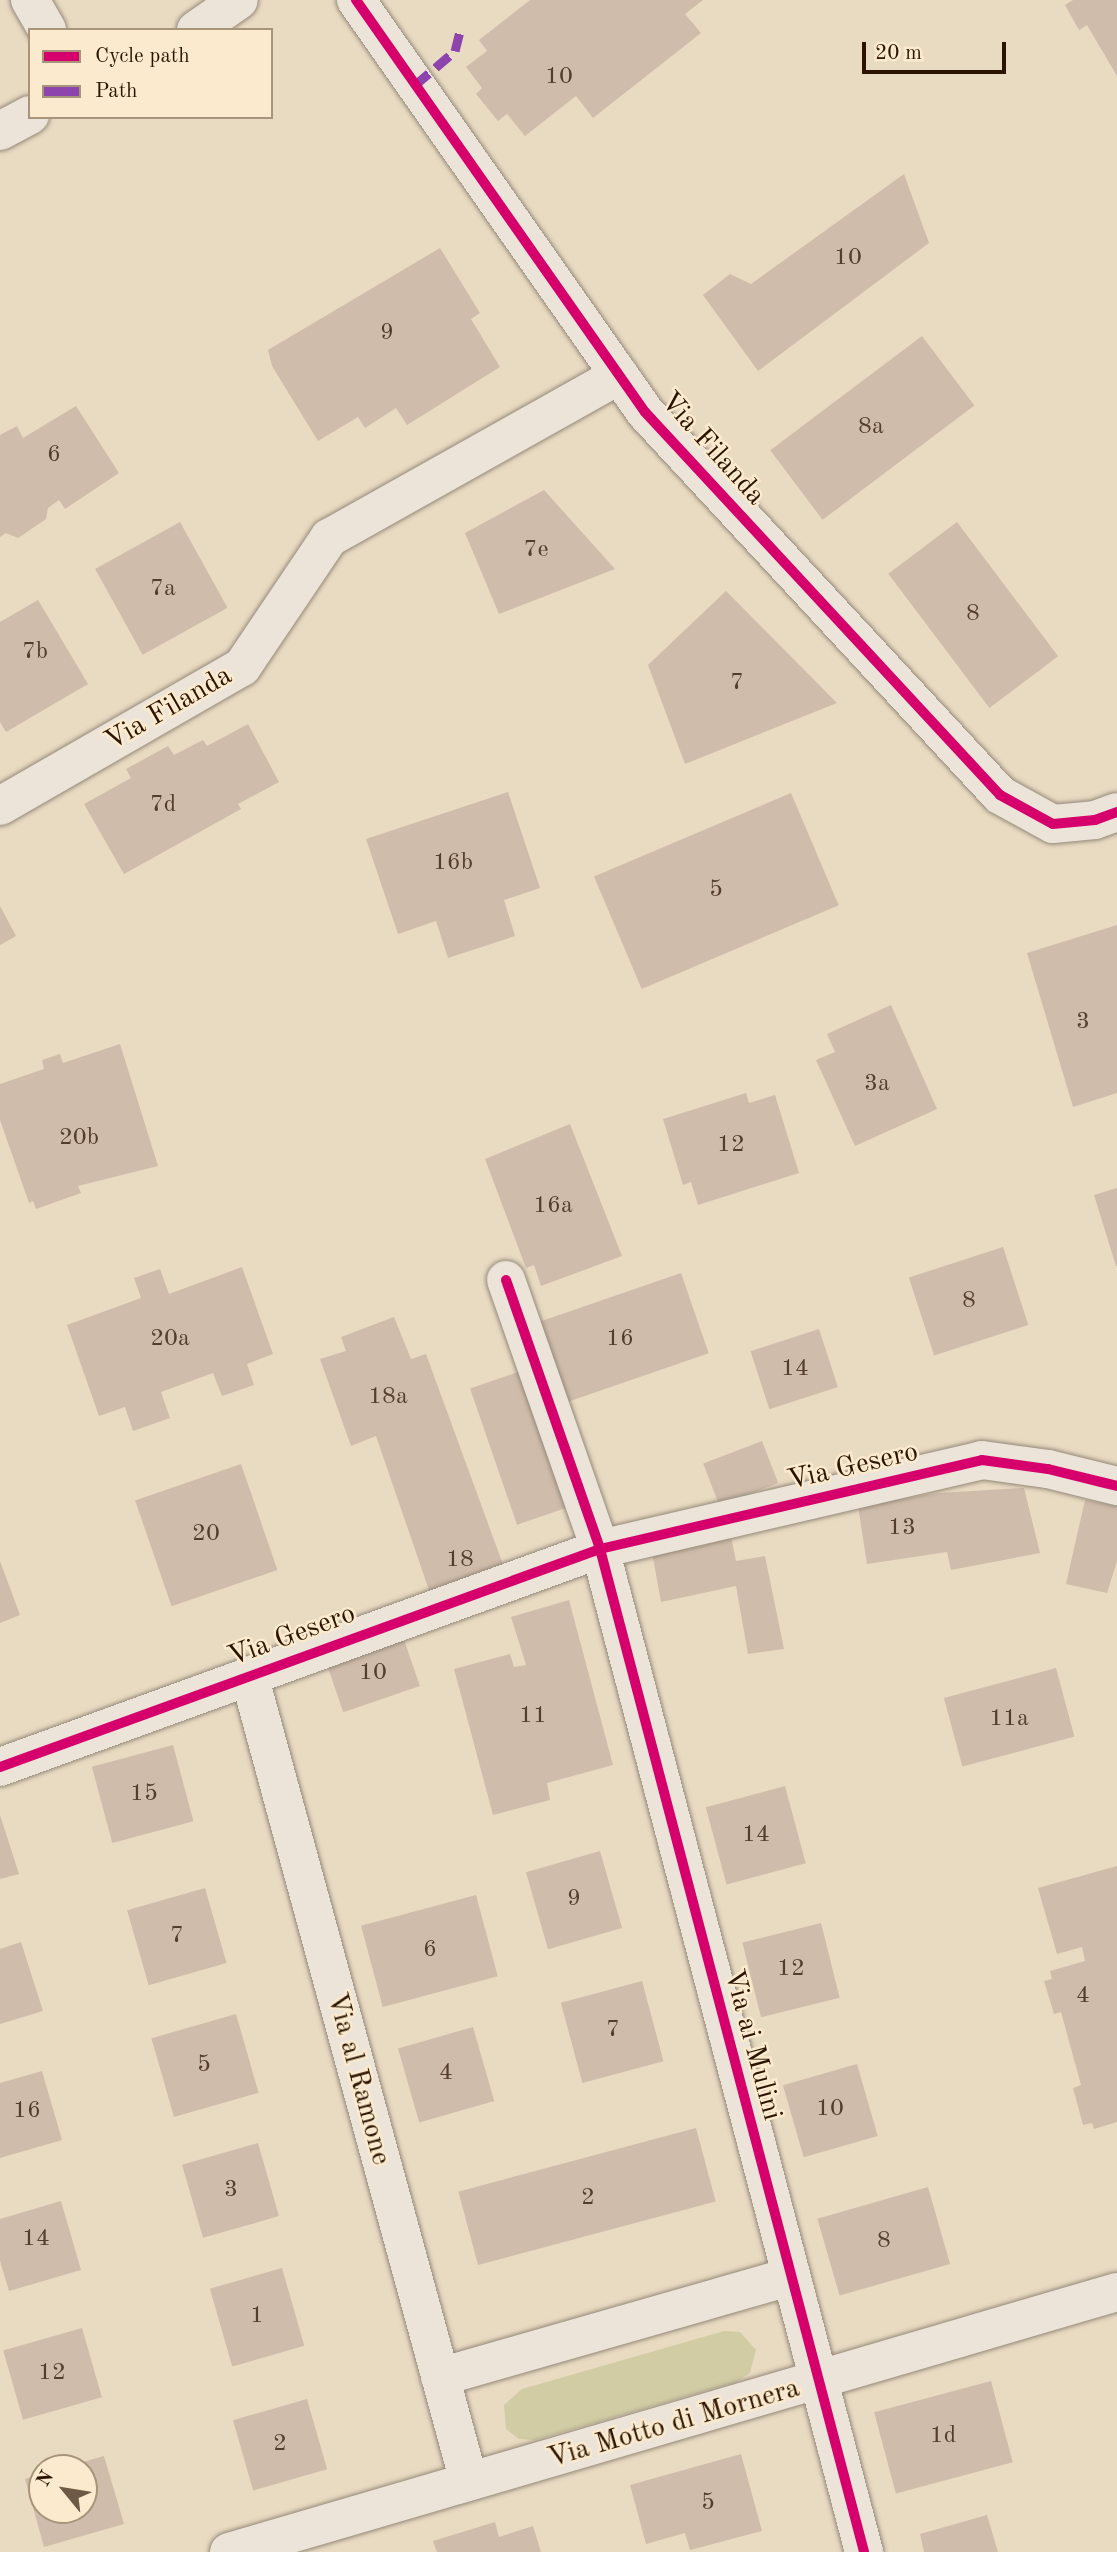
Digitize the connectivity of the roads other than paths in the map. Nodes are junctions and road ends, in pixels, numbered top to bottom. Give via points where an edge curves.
1 (30, 0) edge
2 (239, 0) edge
3 (356, 0) edge
4 (46, 28) edge
5 (199, 28) edge
6 (28, 116) edge
7 (0, 131) edge
8 (619, 375) junction
9 (0, 806) edge
10 (1117, 812) edge
11 (506, 1280) dead end
12 (1117, 1486) edge
13 (600, 1549) junction
14 (249, 1675) junction
15 (0, 1767) edge
16 (789, 2277) junction
17 (1117, 2292) edge
18 (440, 2377) junction
19 (817, 2383) junction
20 (468, 2482) junction
21 (229, 2552) edge
22 (864, 2552) edge

1 - 4 street
2 - 5 street
3 - 8 street, Via Filanda
6 - 7 street
8 - 9 street, Via Filanda via 328,538 242,667
8 - 10 street, Via Filanda via 645,412 1000,795 1053,824 1095,820
11 - 13 street
12 - 13 street, Via Gesero via 1048,1469 982,1460
13 - 14 street, Via Gesero
13 - 16 street, Via ai Mulini
14 - 15 street, Via Gesero
14 - 18 street, Via al Ramone
16 - 18 street
16 - 19 street, Via ai Mulini
17 - 19 street, Via Motto di Mornera
18 - 20 street, Via al Ramone
19 - 20 street, Via Motto di Mornera
19 - 22 street, Via ai Mulini
20 - 21 street, Via Motto di Mornera

